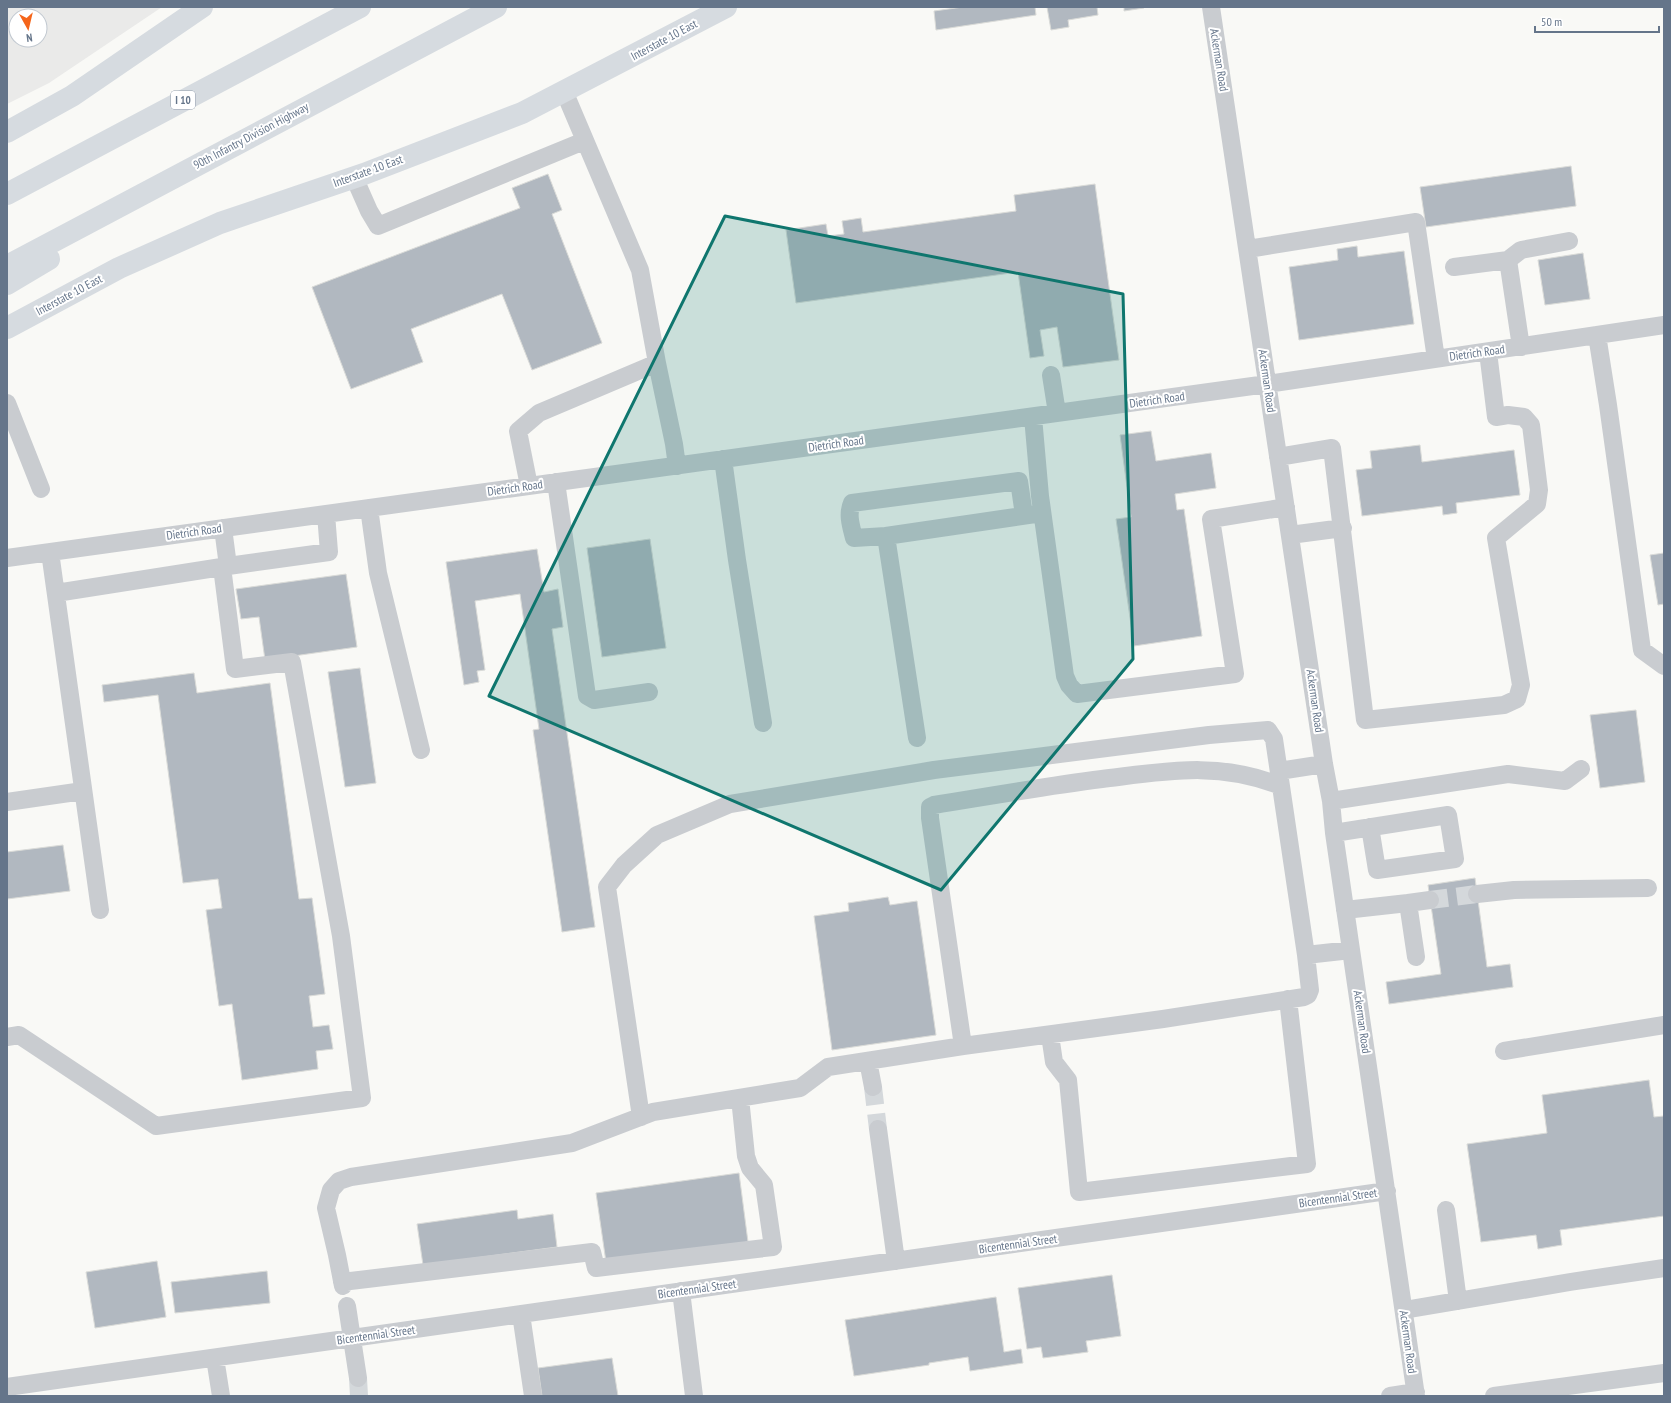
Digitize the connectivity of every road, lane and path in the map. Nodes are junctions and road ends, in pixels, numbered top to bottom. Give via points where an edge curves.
1 (202, 7) edge
2 (360, 7) edge
3 (496, 7) edge
4 (726, 7) edge
5 (1211, 7) edge
6 (564, 91) junction
7 (333, 92) junction
8 (7, 132) edge
9 (584, 141) junction
10 (354, 177) junction
11 (7, 194) edge
12 (1569, 241) dead end
13 (1248, 249) junction
14 (1508, 260) junction
15 (7, 266) edge
16 (1454, 267) dead end
17 (7, 284) edge
18 (1664, 325) edge
19 (7, 328) edge
20 (1597, 335) junction
21 (1521, 347) junction
22 (1488, 352) junction
23 (1436, 359) junction
24 (657, 363) junction
25 (1051, 374) dead end
26 (1267, 384) junction
27 (7, 403) edge
28 (1057, 413) junction
29 (1033, 417) junction
30 (1278, 457) junction
31 (723, 459) junction
32 (677, 466) junction
33 (556, 482) junction
34 (529, 486) junction
35 (41, 489) dead end
36 (1286, 507) junction
37 (369, 508) junction
38 (326, 514) junction
39 (1033, 514) junction
40 (223, 528) junction
41 (1343, 528) junction
42 (1290, 535) junction
43 (886, 536) junction
44 (50, 552) junction
45 (7, 558) edge
46 (225, 566) junction
47 (56, 593) junction
48 (1664, 666) edge
49 (649, 692) dead end
50 (763, 723) dead end
51 (917, 738) dead end
52 (421, 750) dead end
53 (1324, 764) junction
54 (1581, 770) dead end
55 (1280, 778) junction
56 (83, 791) junction
57 (1331, 801) junction
58 (7, 802) edge
59 (1370, 827) junction
60 (1334, 833) junction
61 (1648, 888) dead end
62 (1477, 894) tunnel mouth
63 (1430, 900) tunnel mouth
64 (1408, 903) junction
65 (100, 910) dead end
66 (1345, 910) junction
67 (1351, 950) junction
68 (1306, 955) junction
69 (1416, 957) dead end
70 (1288, 999) junction
71 (1664, 1025) edge
72 (1050, 1035) junction
73 (7, 1037) edge
74 (963, 1046) junction
75 (1504, 1051) dead end
76 (868, 1060) junction
77 (873, 1087) tunnel mouth
78 (740, 1098) junction
79 (641, 1117) junction
80 (878, 1129) tunnel mouth
81 (1387, 1191) junction
82 (1446, 1210) dead end
83 (896, 1261) junction
84 (1664, 1268) edge
85 (681, 1291) junction
86 (1458, 1301) junction
87 (347, 1306) dead end
88 (1404, 1310) junction
89 (521, 1314) junction
90 (352, 1338) junction
91 (215, 1358) junction
92 (1664, 1373) edge
93 (358, 1378) tunnel mouth
94 (7, 1387) edge
95 (26, 1390) edge
96 (1416, 1394) edge
97 (221, 1396) edge
98 (533, 1396) edge
99 (694, 1396) edge
100 (1390, 1396) edge
101 (1494, 1396) edge

1 - 8 main road via 72,96
2 - 11 main road, I 10
3 - 7 main road, 90th Infantry Division Highway
4 - 6 main road, Interstate 10 East
5 - 13 street, Ackerman Road
6 - 9 street
6 - 10 main road, Interstate 10 East via 522,113
7 - 15 main road, 90th Infantry Division Highway
7 - 17 main road
9 - 10 street via 378,226
9 - 24 street via 640,270
10 - 19 main road, Interstate 10 East via 220,223 119,268
12 - 14 street via 1522,250
13 - 23 street via 1416,222
13 - 26 street, Ackerman Road
14 - 16 street
14 - 21 street
18 - 20 street, Dietrich Road
20 - 21 street, Dietrich Road
20 - 48 street via 1642,650
21 - 22 street, Dietrich Road
22 - 23 street, Dietrich Road
22 - 41 street via 1496,417 1524,417 1530,425 1539,490 1536,504 1496,538 1521,685 1517,699 1504,705 1365,720
23 - 26 street, Dietrich Road
24 - 32 street
24 - 34 street via 539,413 518,431
25 - 28 street
26 - 28 street, Dietrich Road
26 - 30 street, Ackerman Road
27 - 35 street
28 - 29 street, Dietrich Road
29 - 31 street, Dietrich Road
29 - 39 street
30 - 36 street, Ackerman Road
30 - 41 street via 1332,448
31 - 32 street, Dietrich Road
31 - 50 street
32 - 33 street, Dietrich Road
33 - 34 street, Dietrich Road
33 - 49 street via 587,696 594,700
34 - 37 street, Dietrich Road
36 - 39 street via 1212,519 1235,674 1077,694 1065,676
36 - 42 street, Ackerman Road
37 - 38 street, Dietrich Road
37 - 52 street via 378,573
38 - 40 street, Dietrich Road
38 - 46 street via 329,552
39 - 43 street
39 - 43 street via 1019,481 852,503 850,521 854,538
40 - 44 street, Dietrich Road
40 - 46 street
41 - 42 street
42 - 53 street, Ackerman Road
43 - 51 street
44 - 45 street, Dietrich Road
44 - 47 street
46 - 47 street
46 - 73 street via 235,669 292,662 341,936 362,1098 156,1126 18,1035
47 - 56 street
53 - 55 street
53 - 57 street, Ackerman Road
54 - 57 street via 1565,781 1508,774
55 - 68 street
55 - 74 street via 1262,778 1231,771 1202,769 1159,772 1056,785 930,807
55 - 79 street via 1274,739 1268,730 1237,732 934,770 730,804 656,835 624,865 607,887
56 - 58 street
56 - 65 street
57 - 60 street, Ackerman Road
59 - 59 street via 1448,815 1455,859 1377,870
59 - 60 street
60 - 66 street, Ackerman Road
61 - 62 street via 1514,890
63 - 64 street
64 - 66 street
64 - 69 street
66 - 67 street, Ackerman Road
67 - 68 street
67 - 81 street, Ackerman Road
68 - 70 street via 1310,990 1308,995
70 - 72 street
70 - 72 street via 1306,1164 1079,1192 1068,1080 1054,1062
71 - 75 street
72 - 74 street
74 - 76 street
76 - 77 street
76 - 78 street via 828,1067 800,1088
78 - 79 street via 653,1112
78 - 79 street via 746,1156 750,1168 764,1185 773,1247 596,1268 592,1252 342,1284 326,1208 331,1190 339,1181 351,1177 572,1143
80 - 83 street
81 - 83 street, Bicentennial Street
81 - 88 street, Ackerman Road
82 - 86 street
83 - 85 street, Bicentennial Street
84 - 86 street
85 - 89 street, Bicentennial Street
85 - 99 street
86 - 88 street
87 - 90 street
88 - 96 street, Ackerman Road
89 - 90 street, Bicentennial Street
89 - 98 street
90 - 91 street, Bicentennial Street
90 - 93 street
91 - 95 street, Bicentennial Street
91 - 97 street
92 - 101 street
94 - 95 street, Bicentennial Street
96 - 100 street

